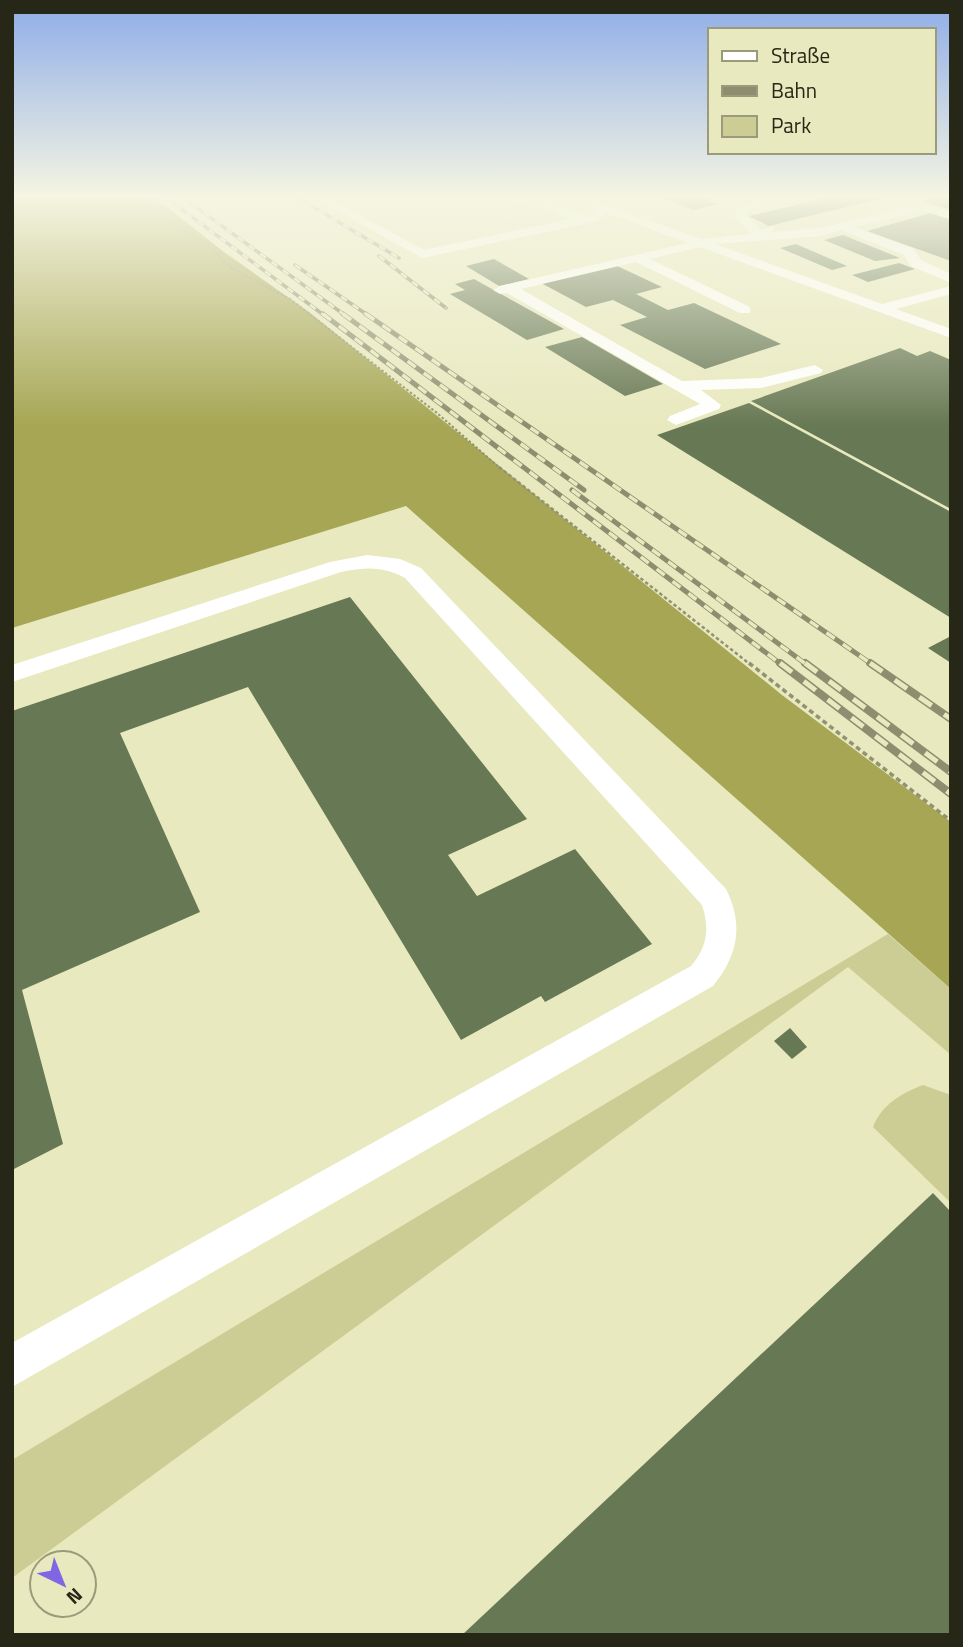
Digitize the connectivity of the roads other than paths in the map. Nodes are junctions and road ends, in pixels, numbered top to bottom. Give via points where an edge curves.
1 (570, 273) edge
2 (668, 273) edge
3 (785, 273) edge
4 (929, 273) edge
5 (909, 274) dead end
6 (950, 289) edge
7 (883, 308) junction
8 (745, 310) dead end
9 (951, 334) edge
10 (815, 370) dead end
11 (684, 387) junction
12 (676, 420) dead end
13 (12, 674) edge
14 (12, 1366) edge

1 - 11 lane via 504,289
2 - 8 lane
3 - 7 lane
4 - 6 lane
5 - 6 lane
6 - 7 lane
7 - 9 lane
10 - 11 lane via 761,383
11 - 12 lane via 713,405
13 - 14 lane via 337,566 369,560 393,562 413,573 715,898 723,918 716,961 702,976

